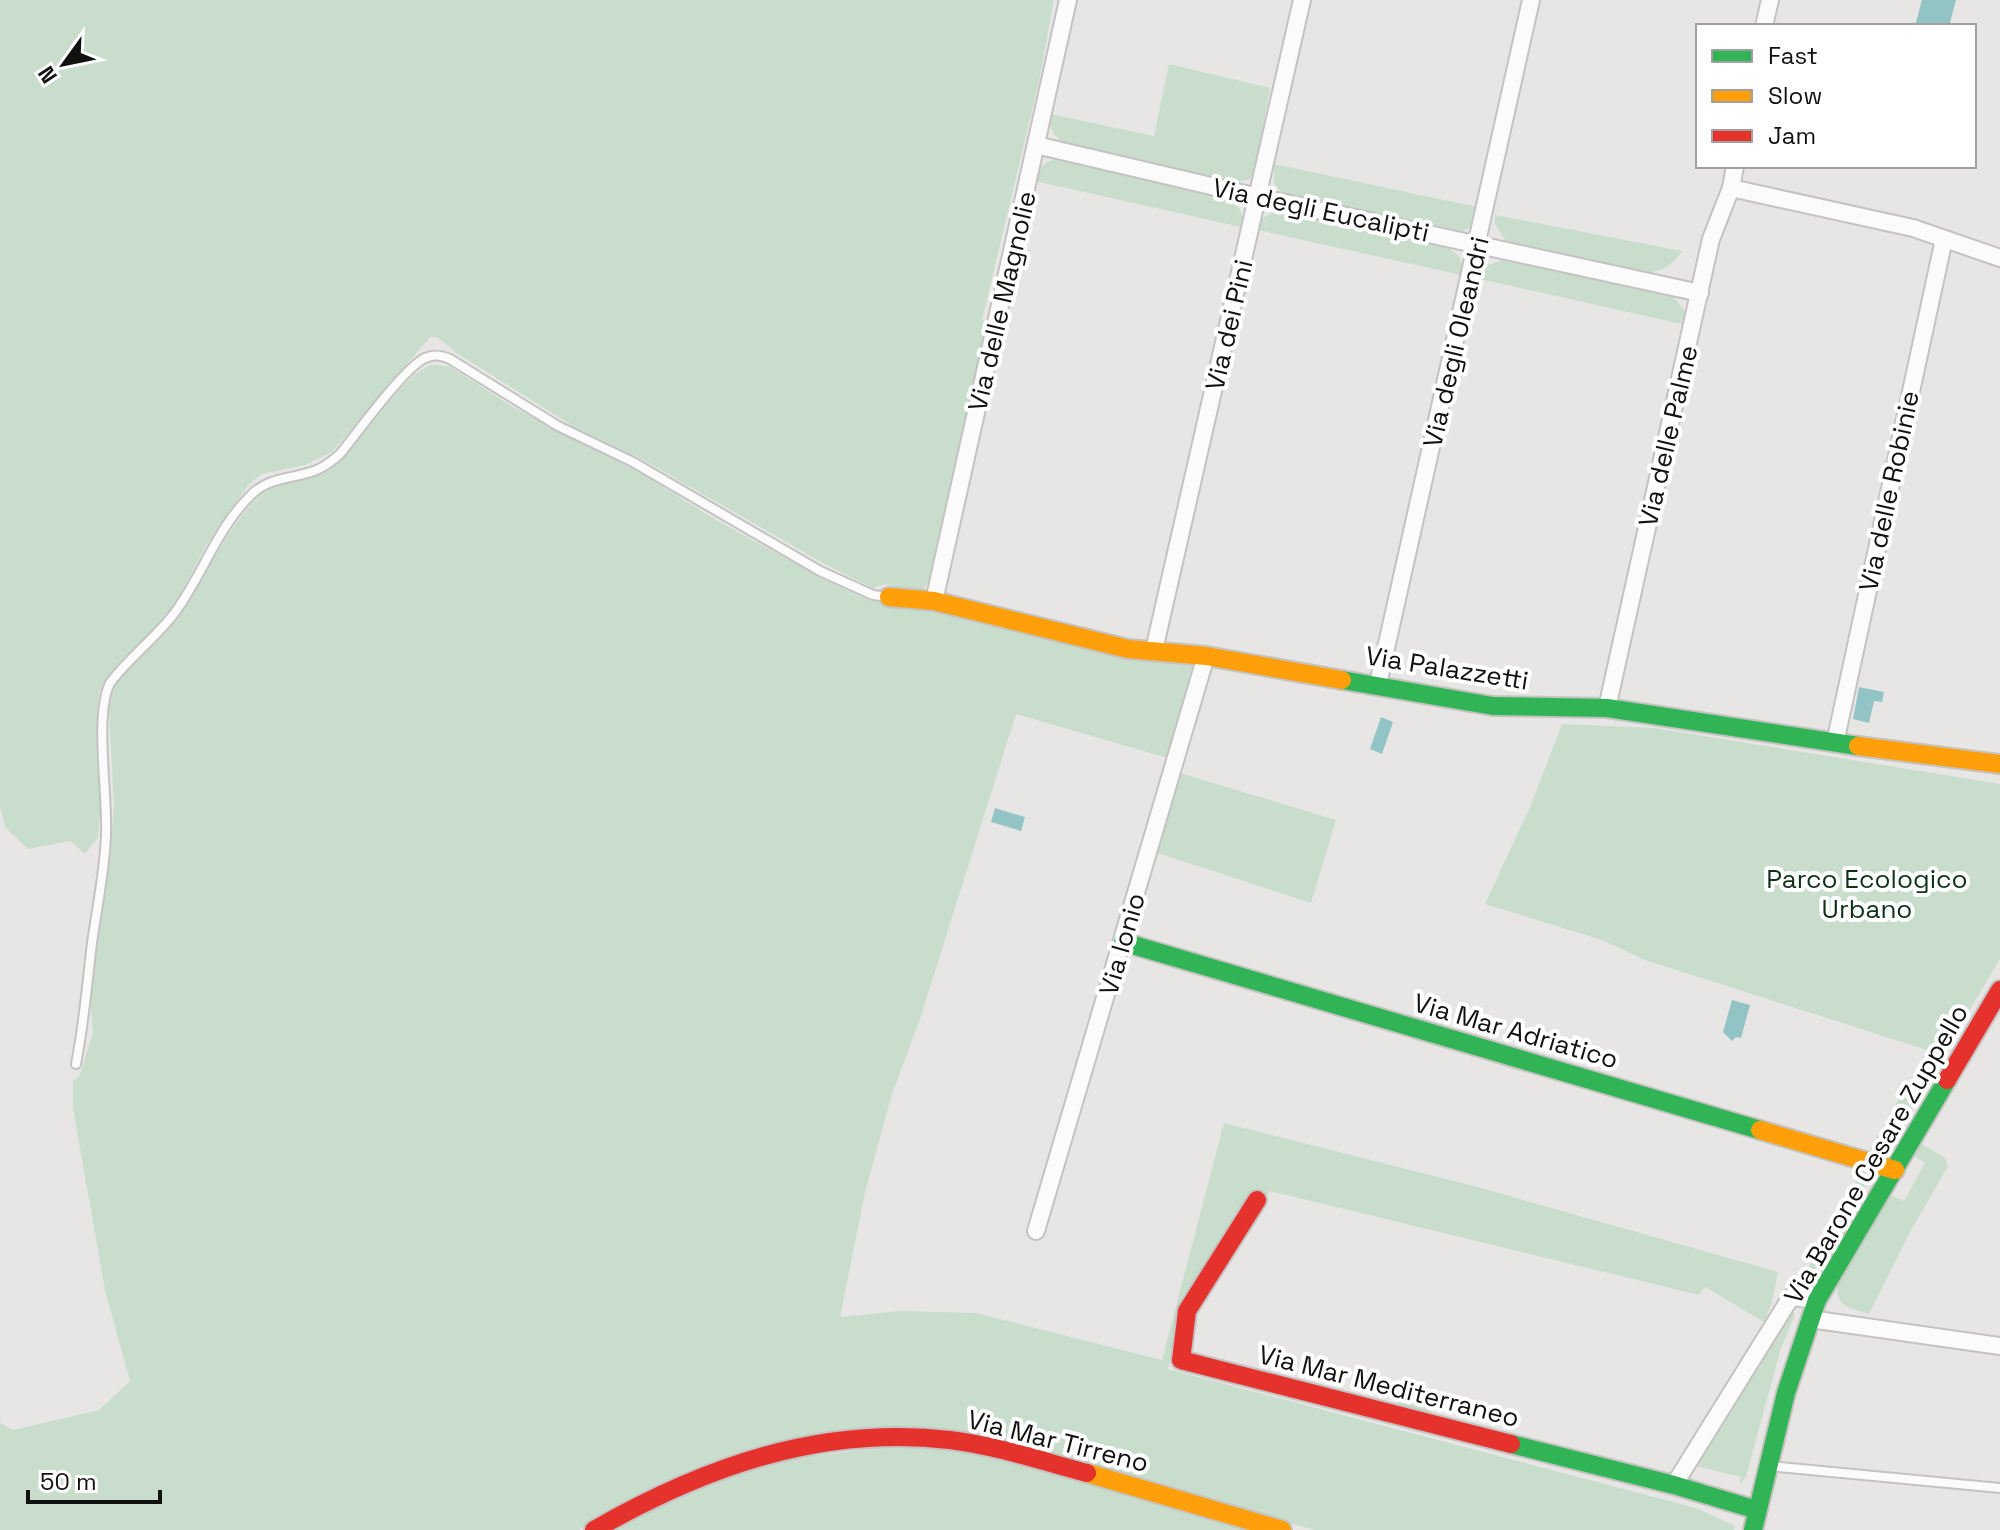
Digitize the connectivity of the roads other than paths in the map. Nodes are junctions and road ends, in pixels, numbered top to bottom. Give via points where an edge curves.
1 (1068, 0) edge
2 (1302, 0) edge
3 (1531, 0) edge
4 (1770, 0) edge
5 (1764, 24) edge
6 (1036, 145) junction
7 (1735, 168) edge
8 (1731, 188) junction
9 (1258, 197) junction
10 (1944, 239) junction
11 (1478, 245) junction
12 (2000, 258) edge
13 (1700, 293) junction
14 (889, 597) joint
15 (934, 601) junction
16 (1154, 650) junction
17 (1206, 656) junction
18 (1378, 684) junction
19 (1607, 708) junction
20 (1835, 743) junction
21 (2000, 764) edge
22 (1123, 942) junction
23 (2000, 990) edge
24 (76, 1064) dead end
25 (1895, 1170) junction
26 (1257, 1200) dead end
27 (1036, 1231) dead end
28 (1817, 1300) junction
29 (1810, 1319) junction
30 (2000, 1346) edge
31 (1768, 1466) junction
32 (1674, 1485) junction
33 (2000, 1488) edge
34 (1757, 1510) junction
35 (594, 1530) edge
36 (1282, 1530) edge
37 (1753, 1530) edge

1 - 6 street, Via delle Magnolie
2 - 9 street, Via dei Pini
3 - 11 street, Via degli Oleandri
4 - 5 street
6 - 9 street, Via degli Eucalipti
6 - 15 street, Via delle Magnolie
7 - 8 street, Via delle Palme
8 - 10 street
8 - 13 street, Via delle Palme via 1711,239
9 - 11 street, Via degli Eucalipti
9 - 16 street, Via dei Pini
10 - 12 street
10 - 20 street, Via delle Robinie
11 - 13 street, Via degli Eucalipti
11 - 18 street, Via degli Oleandri
13 - 19 street, Via delle Palme
14 - 15 street, Via Palazzetti
14 - 24 lane via 820,571 633,462 558,426 450,359 424,359 329,463 266,484 251,495 210,549 172,616 104,695 106,839
15 - 16 street, Via Palazzetti via 1128,649
16 - 17 street, Via Palazzetti
17 - 18 street, Via Palazzetti
17 - 22 street, Via Ionio
18 - 19 street, Via Palazzetti via 1493,706
19 - 20 street, Via Palazzetti
20 - 21 street, Via Palazzetti
22 - 25 street, Via Mar Adriatico
22 - 27 street, Via Ionio
23 - 25 street, Via Barone Cesare Zuppello
25 - 28 street, Via Barone Cesare Zuppello
26 - 32 street, Via Mar Mediterraneo via 1187,1311 1181,1360
28 - 29 street, Via Barone Cesare Zuppello
28 - 32 street via 1791,1297
29 - 30 street
29 - 31 street, Via Barone Cesare Zuppello
31 - 33 lane
31 - 34 street, Via Barone Cesare Zuppello
32 - 34 street, Via Mar Mediterraneo
34 - 37 street, Via Barone Cesare Zuppello
35 - 36 street, Via Mar Tirreno via 675,1486 765,1456 857,1439 898,1438 992,1447

